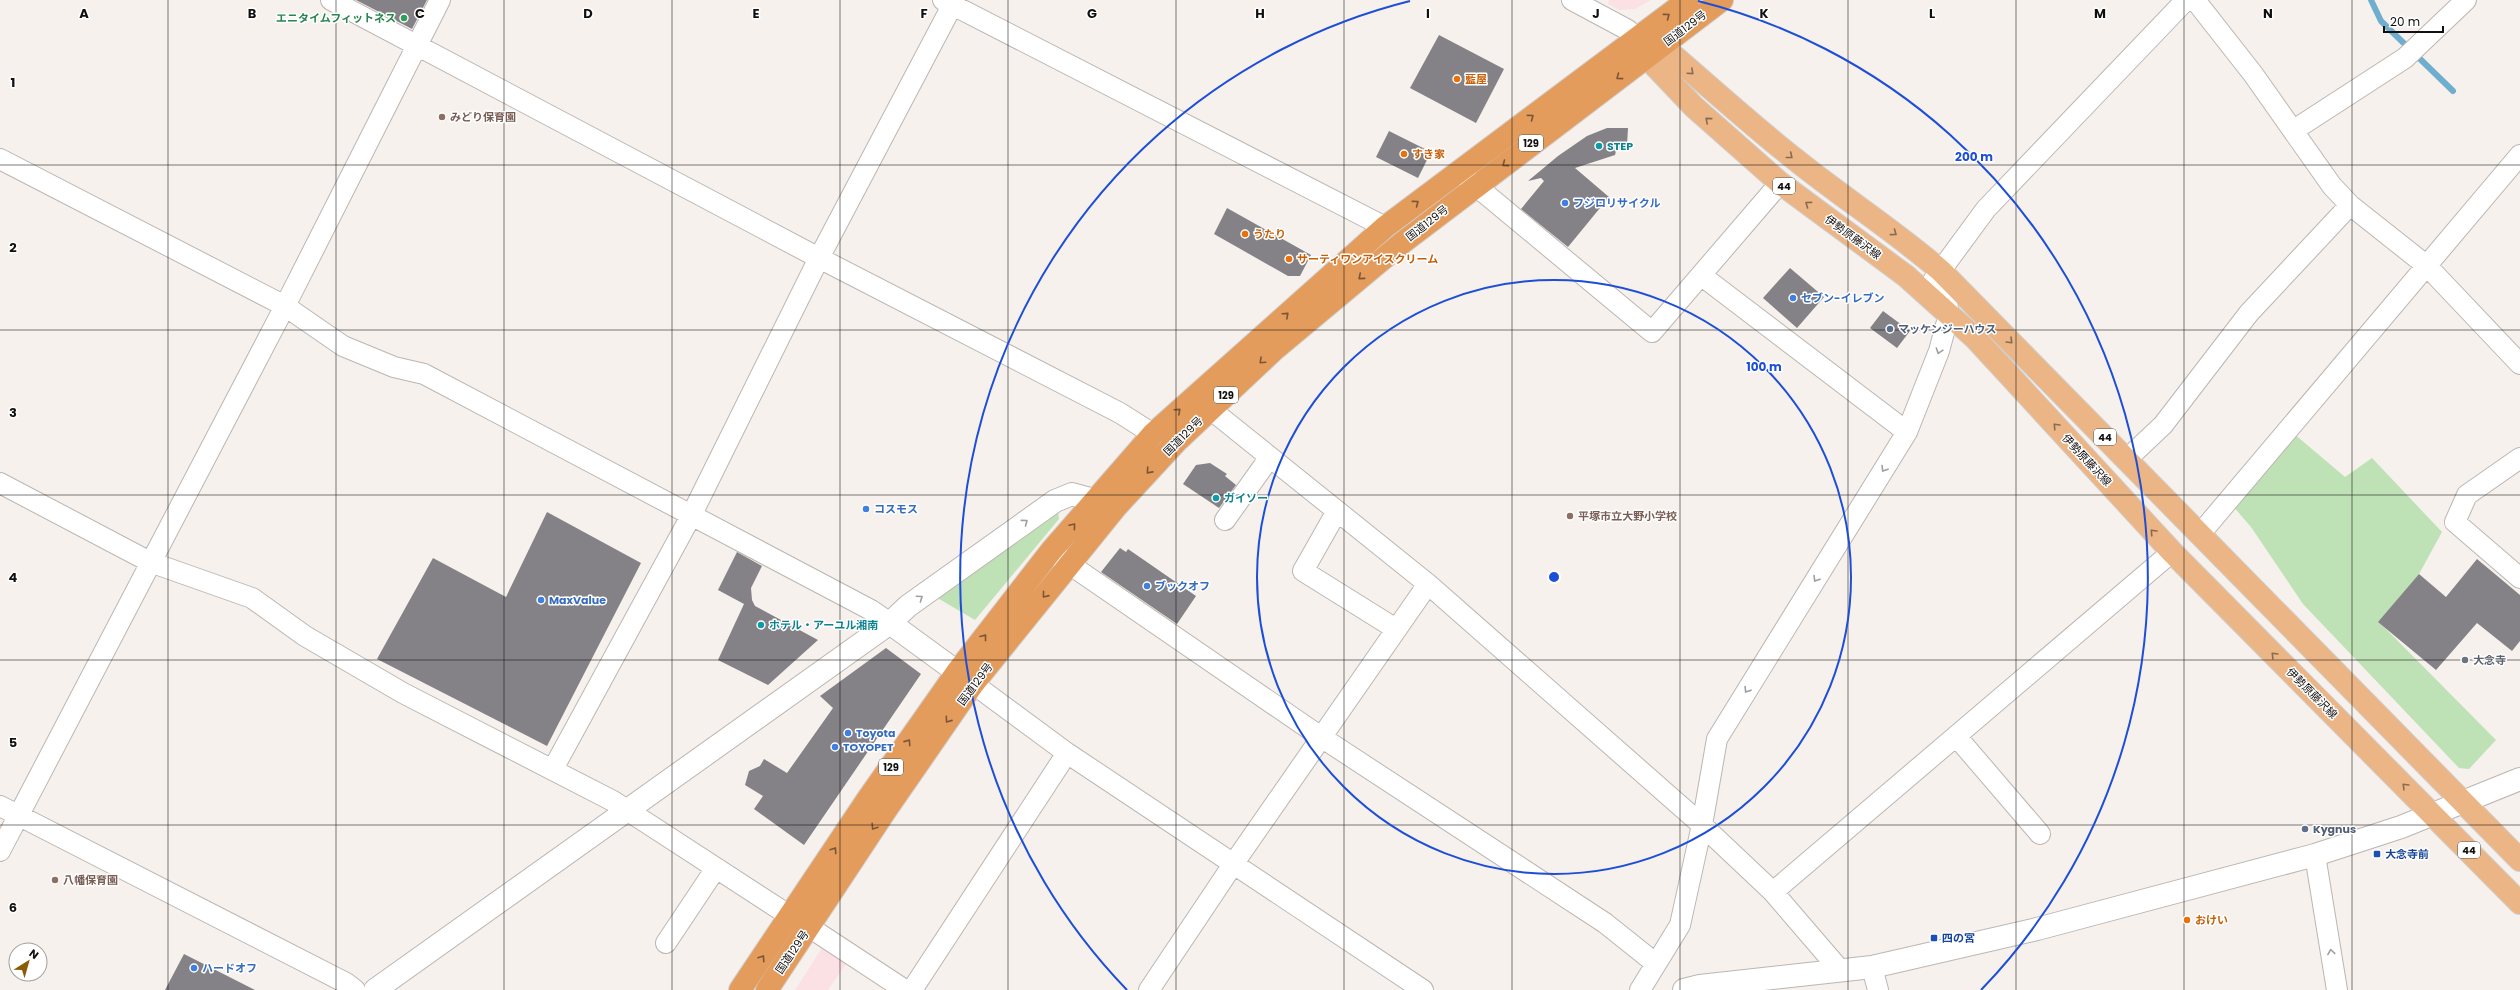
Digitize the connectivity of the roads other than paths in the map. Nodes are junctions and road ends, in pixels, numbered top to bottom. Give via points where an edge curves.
1 (331, 0) edge
2 (440, 0) edge
3 (1572, 0) edge
4 (1688, 0) edge
5 (1722, 0) edge
6 (2186, 0) edge
7 (2195, 0) edge
8 (2466, 0) edge
9 (950, 2) edge
10 (1643, 41) junction
11 (417, 44) junction
12 (2294, 130) junction
13 (2520, 155) edge
14 (0, 159) edge
15 (1459, 171) junction
16 (1780, 183) junction
17 (1475, 186) junction
18 (2350, 205) junction
19 (1385, 227) junction
20 (819, 258) junction
21 (2427, 266) junction
22 (1941, 271) junction
23 (1702, 276) junction
24 (1924, 292) junction
25 (285, 306) junction
26 (1949, 314) junction
27 (2520, 364) edge
28 (1202, 403) junction
29 (1907, 432) junction
30 (1153, 434) junction
31 (1270, 456) junction
32 (2520, 458) edge
33 (2127, 459) junction
34 (0, 483) edge
35 (1094, 500) junction
36 (1337, 511) junction
37 (691, 516) junction
38 (1225, 520) dead end
39 (2200, 534) junction
40 (1051, 551) junction
41 (2172, 552) junction
42 (150, 562) junction
43 (1069, 565) junction
44 (2520, 578) edge
45 (1428, 584) junction
46 (890, 623) junction
47 (1396, 629) junction
48 (965, 678) junction
49 (1956, 736) junction
50 (1321, 737) junction
51 (1067, 753) junction
52 (553, 769) junction
53 (2520, 779) edge
54 (2463, 802) junction
55 (0, 806) edge
56 (626, 809) junction
57 (2432, 814) junction
58 (19, 815) junction
59 (1702, 825) junction
60 (2040, 834) dead end
61 (0, 851) edge
62 (2315, 855) junction
63 (2520, 860) edge
64 (1234, 863) junction
65 (716, 868) junction
66 (1773, 892) junction
67 (2520, 903) edge
68 (790, 916) junction
69 (809, 927) junction
70 (666, 943) dead end
71 (1655, 963) junction
72 (1872, 966) junction
73 (1840, 970) junction
74 (379, 989) edge
75 (355, 990) edge
76 (740, 990) edge
77 (767, 990) edge
78 (905, 990) edge
79 (912, 990) edge
80 (1149, 990) edge
81 (1423, 990) edge
82 (1640, 990) edge
83 (1684, 990) edge
84 (1878, 990) edge
85 (2337, 990) edge

1 - 11 street
2 - 11 street
3 - 10 street
10 -> 4 highway, 国道129号 / 129
5 - 10 highway, 国道129号 / 129
6 - 22 street via 1986,209
7 - 12 street
8 - 12 street via 2412,52
9 - 19 street
9 - 20 street
15 -> 10 highway, 国道129号 / 129
16 -> 10 main road, 伊勢原藤沢線 / 44 via 1694,108
10 -> 17 highway, 国道129号 / 129
10 -> 22 main road, 44
11 - 20 street
11 - 25 street
12 - 18 street via 2332,186
13 - 21 street
14 - 25 street
15 - 17 street
19 -> 15 highway, 国道129号 / 129
16 - 23 street
24 -> 16 main road, 伊勢原藤沢線 / 44
17 - 23 street via 1652,332
17 -> 28 highway, 国道129号 / 129 via 1275,349
18 - 21 street
18 - 33 street via 2249,313 2163,425
28 -> 19 highway, 国道129号 / 129
20 - 30 street via 1120,413
20 - 37 street
21 - 27 street
21 - 39 street
22 - 24 street
22 - 26 street
22 -> 33 main road, 44
23 - 29 street
24 - 26 main road, 伊勢原藤沢線 / 44
25 - 37 street via 343,346 394,367 424,374
25 - 42 street
26 -> 29 street via 1939,351
41 -> 26 main road, 伊勢原藤沢線 / 44 via 1975,338
30 -> 28 highway, 国道129号 / 129
28 - 31 street
28 -> 43 highway, 国道129号 / 129 via 1176,442 1121,501
29 -> 59 street via 1717,739
30 - 35 highway, 国道129号 / 129
31 - 36 street
31 - 38 street
32 - 44 street via 2467,495 2455,522
33 - 39 main road, 44
34 - 42 street
40 -> 35 highway, 国道129号 / 129
46 -> 35 street via 908,606 1055,500 1072,494
36 - 45 street
36 - 47 street via 1303,571
37 - 46 street via 871,610
37 - 52 street
39 - 54 main road, 44
40 - 43 street
48 -> 40 highway, 国道129号 / 129
41 - 49 street
57 -> 41 main road, 伊勢原藤沢線 / 44
42 - 52 street via 252,598 305,636 403,693
42 - 58 street
43 -> 48 highway, 国道129号 / 129
43 - 50 street
45 - 47 street
45 - 59 street
46 - 48 street
46 - 56 street
47 - 50 street
48 - 51 street
68 -> 48 highway, 国道129号 / 129
48 -> 69 highway, 国道129号 / 129
49 - 60 street
49 - 66 street
50 - 64 street
50 - 71 street via 1605,922
51 - 64 street
51 - 79 street
52 - 56 street
53 - 54 street
54 - 57 street
54 - 63 main road, 44
55 - 58 street
56 - 65 street
56 - 74 street
57 - 62 street
57 - 67 main road, 伊勢原藤沢線 / 44
58 - 61 street
58 - 75 street via 346,983
59 - 66 street
59 - 71 street via 1680,925
62 - 72 street via 2037,929
85 -> 62 street
64 - 80 street
64 - 81 street
65 - 68 street
65 - 70 street
66 - 73 street
76 -> 68 highway, 国道129号 / 129
69 - 77 highway, 国道129号 / 129
69 - 78 street
71 - 82 street
72 - 73 street
72 - 84 street
73 - 83 street

